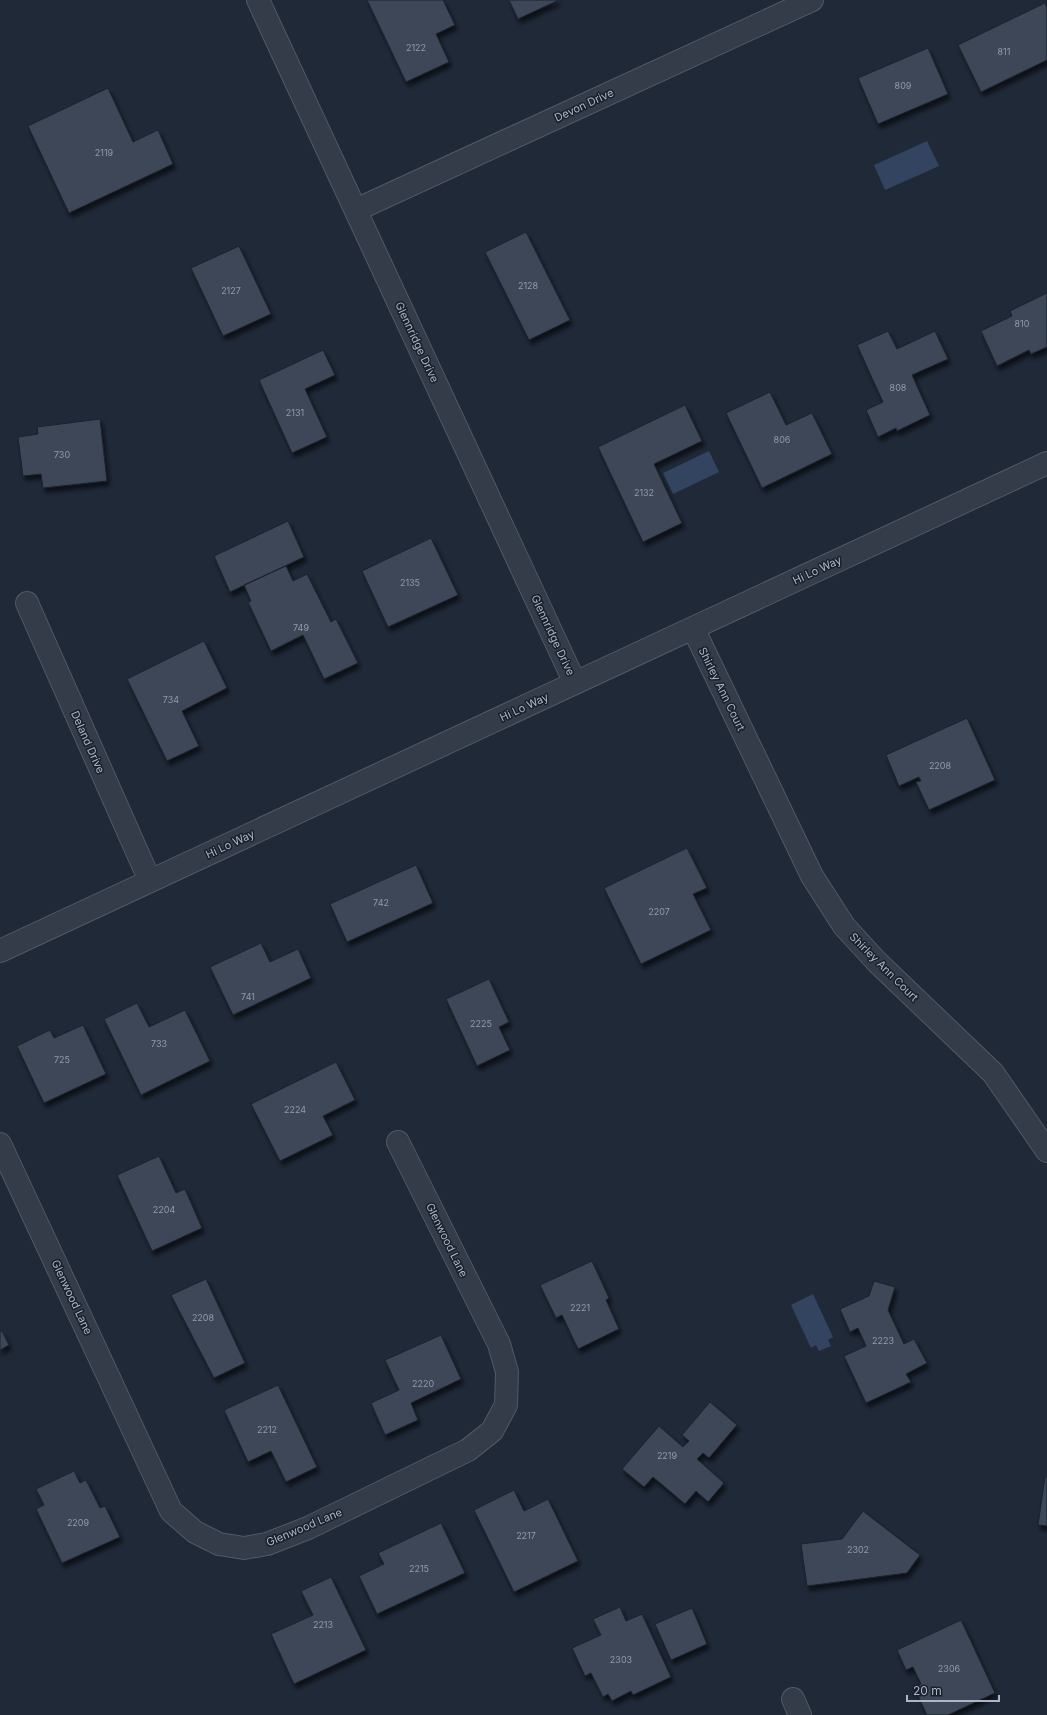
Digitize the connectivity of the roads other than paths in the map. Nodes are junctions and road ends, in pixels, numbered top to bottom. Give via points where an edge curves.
1 (258, 0) edge
2 (812, 0) edge
3 (356, 210) junction
4 (1047, 463) edge
5 (27, 603) dead end
6 (693, 628) junction
7 (575, 683) junction
8 (150, 881) junction
9 (0, 951) edge
10 (398, 1142) dead end
11 (0, 1144) edge
12 (1047, 1152) edge

1 - 3 street, Glennridge Drive
2 - 3 street, Devon Drive
3 - 7 street, Glennridge Drive
4 - 6 street, Hi Lo Way
5 - 8 street, Deland Drive
6 - 7 street, Hi Lo Way
6 - 12 street, Shirley Ann Court via 812,876 844,926 877,962 993,1073
7 - 8 street, Hi Lo Way
8 - 9 street, Hi Lo Way
10 - 11 street, Glenwood Lane via 499,1344 507,1372 506,1405 492,1431 468,1450 308,1528 267,1544 244,1548 219,1544 195,1532 171,1511

